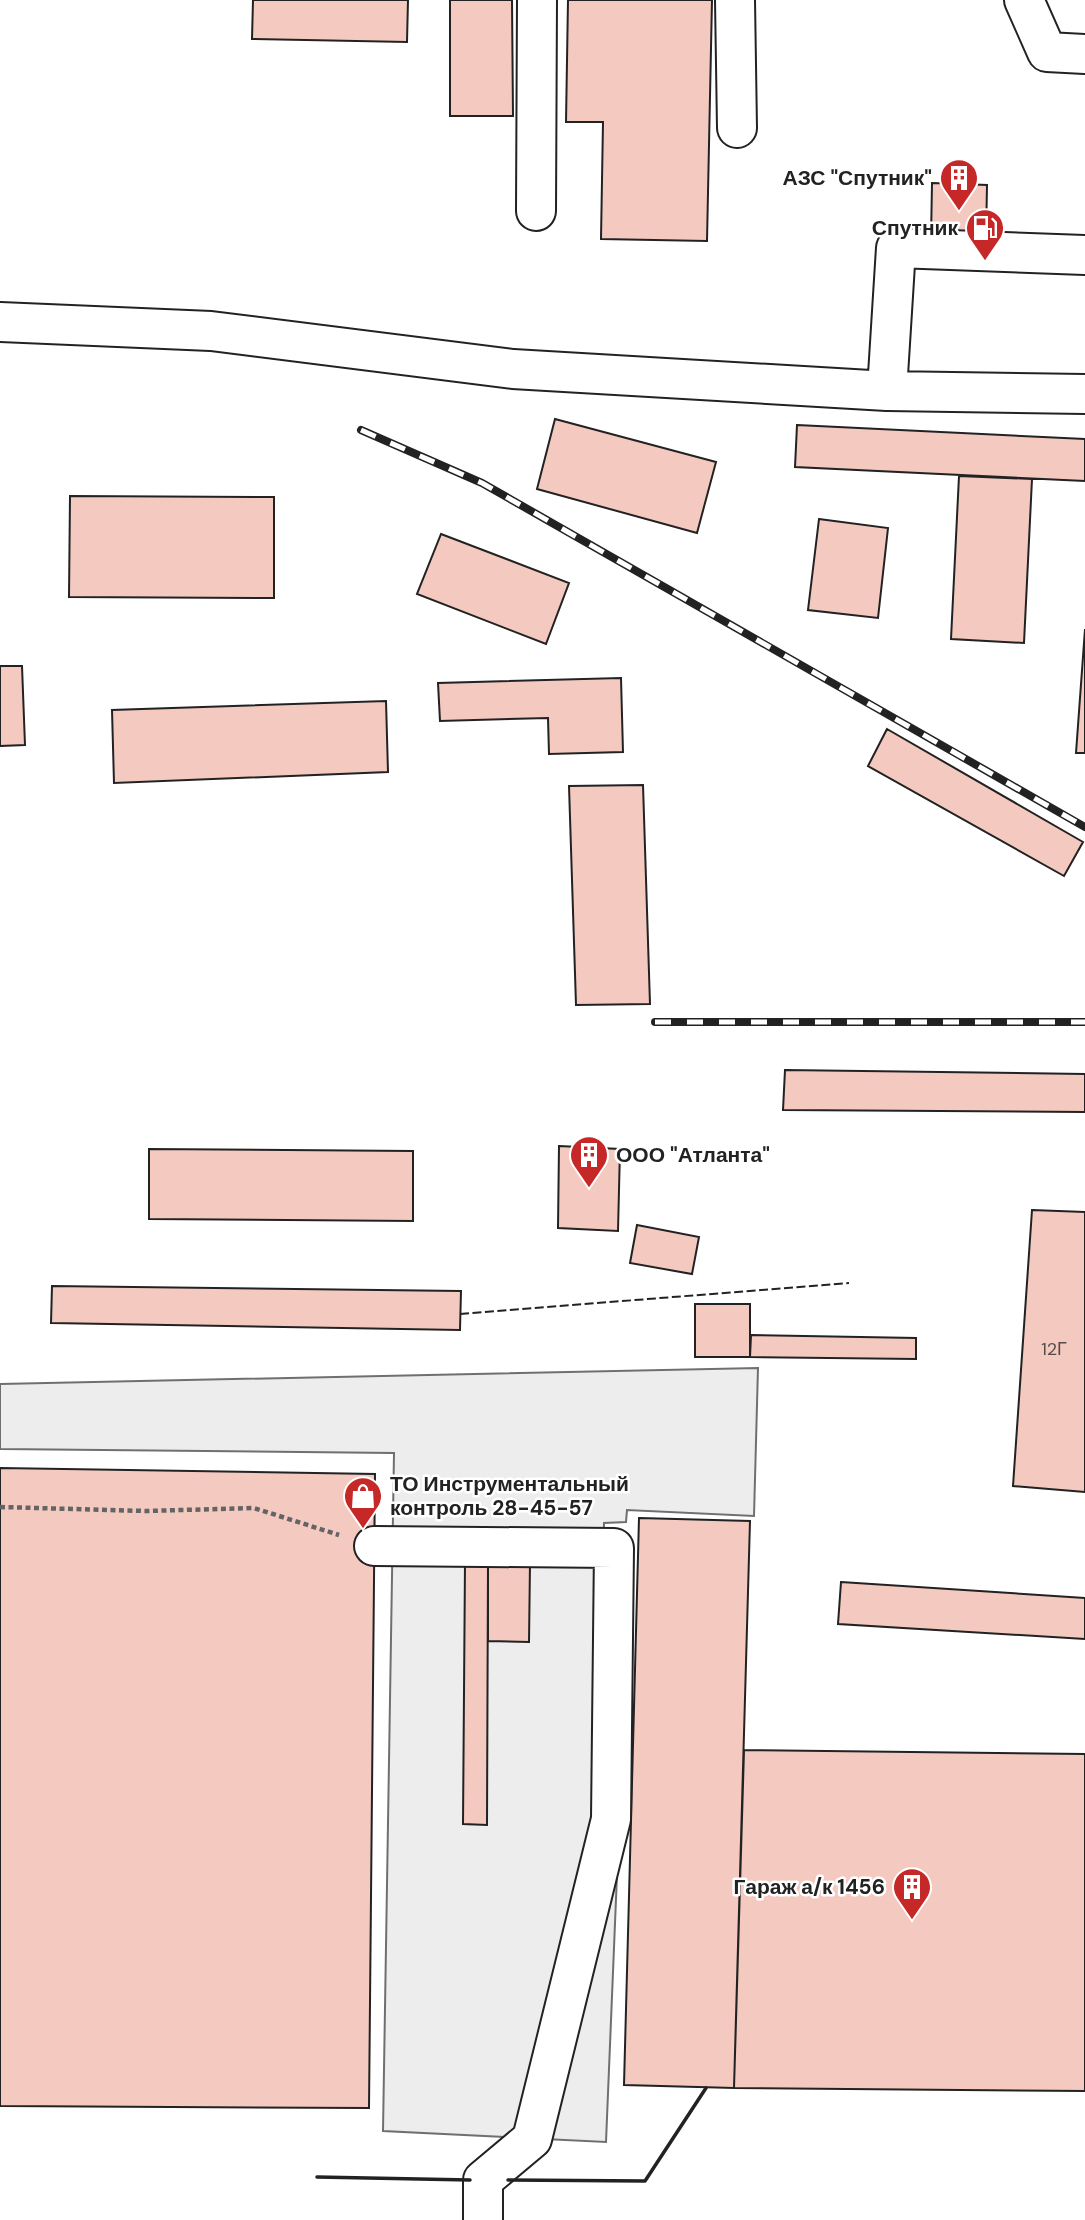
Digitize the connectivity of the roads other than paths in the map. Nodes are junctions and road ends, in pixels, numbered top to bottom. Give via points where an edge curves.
1 (537, 0) edge
2 (736, 0) edge
3 (1024, 0) edge
4 (1085, 54) edge
5 (737, 128) dead end
6 (536, 211) dead end
7 (1085, 255) edge
8 (0, 322) edge
9 (887, 391) junction
10 (1085, 394) edge
11 (373, 1546) road end
12 (483, 2220) edge

1 - 6 lane
2 - 5 lane
3 - 4 lane via 1047,52
7 - 9 lane via 896,248
8 - 9 lane via 211,331 513,369
9 - 10 lane
11 - 12 lane via 614,1548 611,1819 532,2139 483,2180

